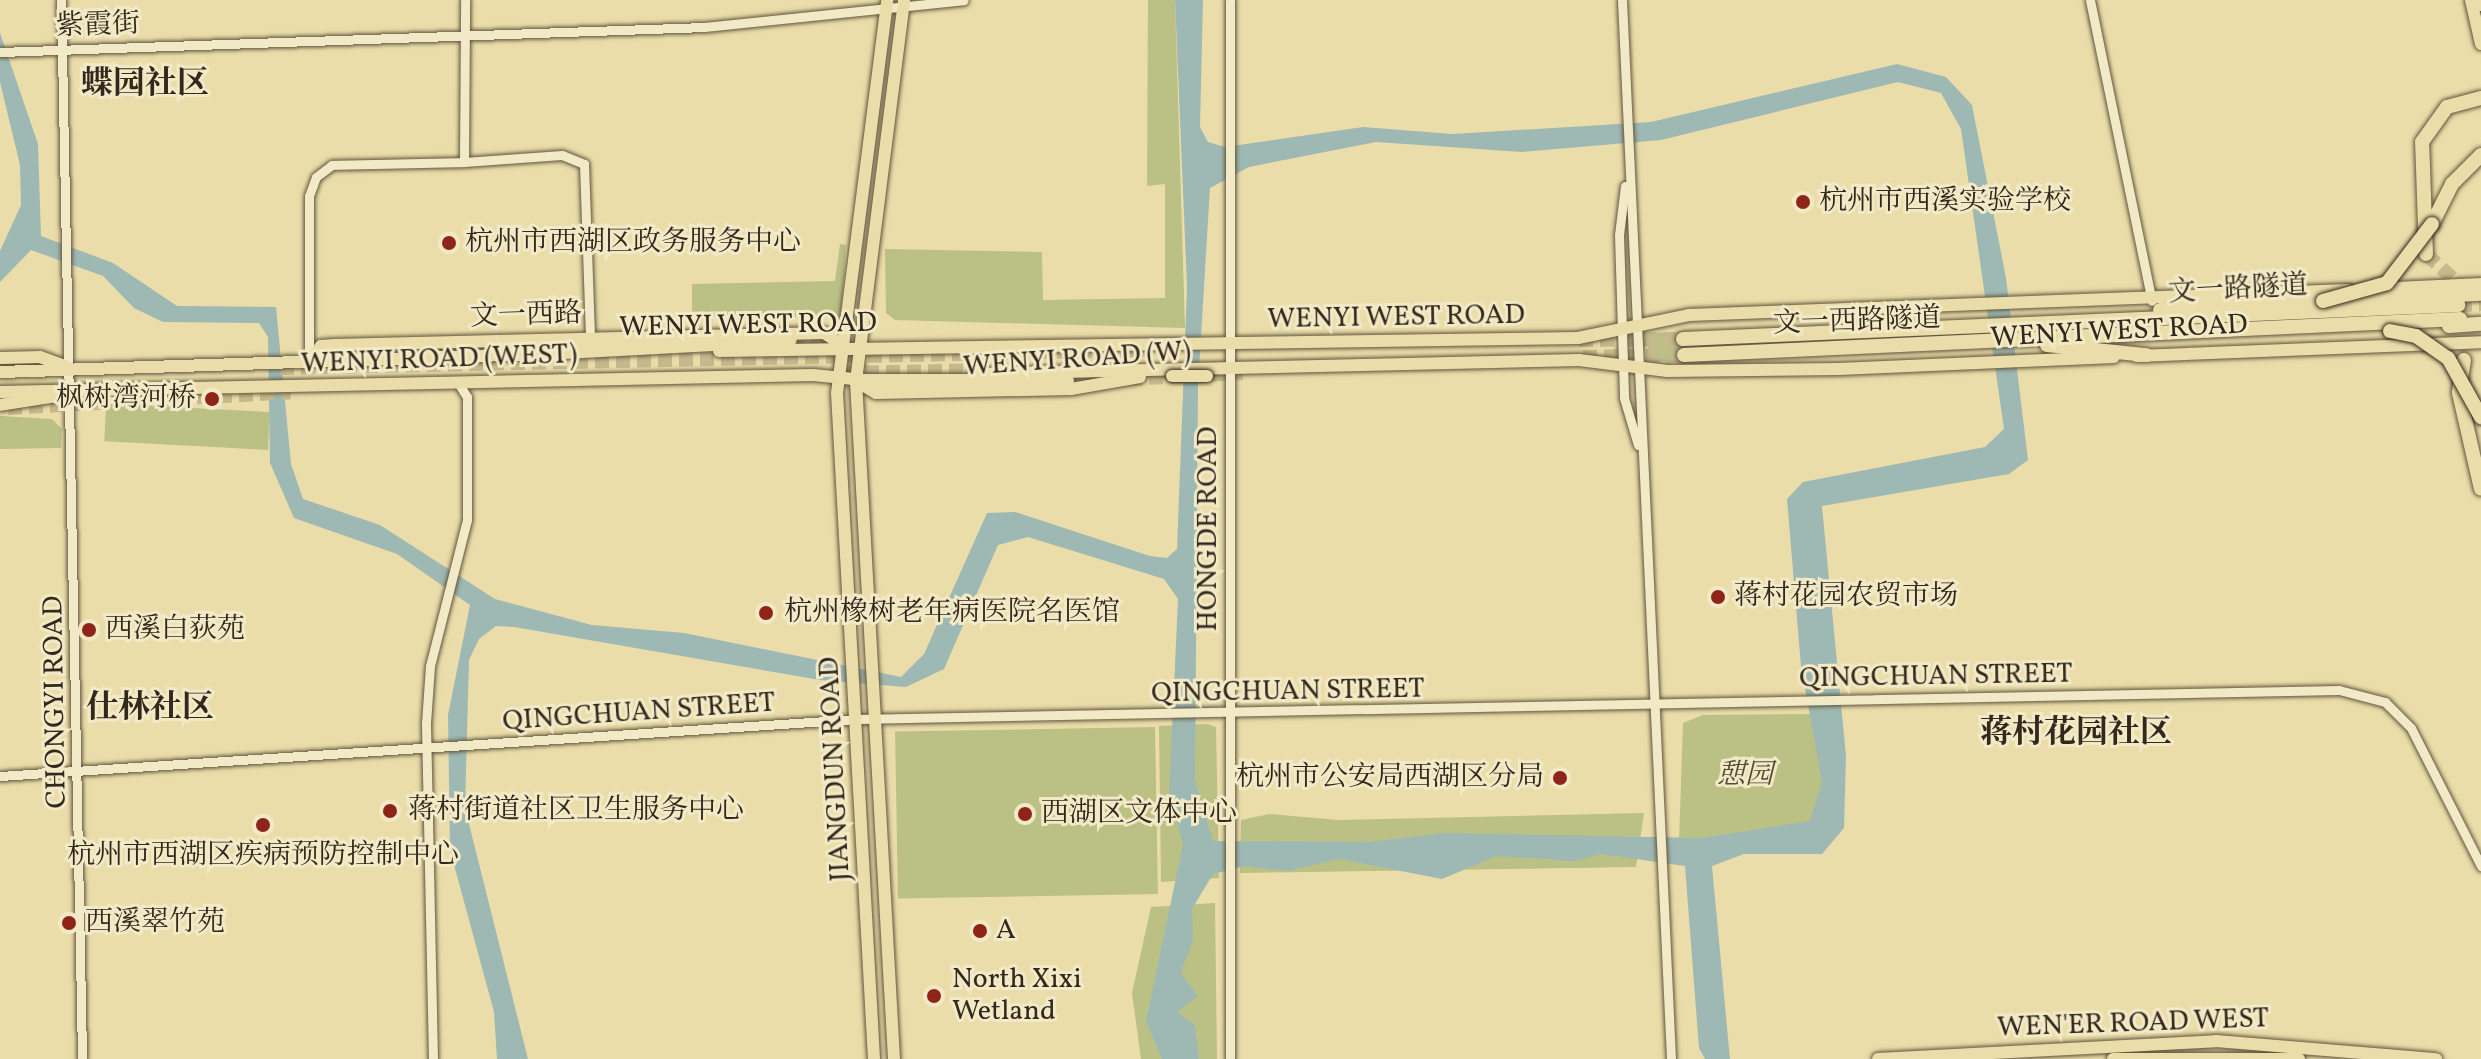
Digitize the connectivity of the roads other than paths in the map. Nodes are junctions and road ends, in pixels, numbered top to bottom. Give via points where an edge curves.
1 (61, 0) edge
2 (465, 0) edge
3 (964, 0) edge
4 (1230, 0) edge
5 (1622, 0) edge
6 (2090, 0) edge
7 (2471, 0) edge
8 (903, 6) edge
9 (886, 7) edge
10 (460, 32) junction
11 (2481, 44) edge
12 (65, 49) junction
13 (5, 52) edge
14 (2481, 98) edge
15 (2481, 155) edge
16 (464, 162) junction
17 (1627, 179) junction
18 (2426, 254) dead end
19 (2481, 284) edge
20 (2481, 294) edge
21 (2152, 301) junction
22 (2323, 301) junction
23 (2019, 322) junction
24 (2481, 324) edge
25 (1640, 327) junction
26 (2390, 331) junction
27 (1622, 333) junction
28 (590, 338) junction
29 (790, 340) tunnel mouth
30 (492, 342) junction
31 (2024, 342) junction
32 (2481, 342) edge
33 (1230, 345) junction
34 (844, 346) junction
35 (858, 346) junction
36 (529, 354) junction
37 (2146, 355) junction
38 (0, 358) edge
39 (428, 358) junction
40 (2464, 360) dead end
41 (309, 362) junction
42 (1623, 363) junction
43 (1642, 367) junction
44 (1232, 368) junction
45 (70, 369) junction
46 (0, 372) edge
47 (457, 381) junction
48 (477, 381) junction
49 (849, 381) junction
50 (1067, 381) tunnel mouth
51 (0, 392) edge
52 (71, 392) junction
53 (467, 397) junction
54 (0, 405) edge
55 (2481, 417) edge
56 (1642, 460) junction
57 (2481, 489) edge
58 (1655, 707) junction
59 (1230, 715) junction
60 (873, 718) junction
61 (857, 719) junction
62 (427, 753) junction
63 (80, 774) junction
64 (0, 776) edge
65 (2481, 866) edge
66 (82, 1059) edge
67 (433, 1059) edge
68 (874, 1059) edge
69 (894, 1059) edge
70 (1230, 1059) edge
71 (1671, 1059) edge
72 (1878, 1059) edge
73 (2113, 1059) edge
74 (2299, 1059) edge
75 (2436, 1059) edge

1 - 12 street, CHONGYI ROAD
2 - 10 street
3 - 8 street, 紫霞街
4 - 33 street, HONGDE ROAD
5 - 17 street
6 - 21 street
7 - 11 main road
8 - 9 street, 紫霞街
8 - 35 main road, JIANGDUN ROAD
9 - 10 street, 紫霞街
9 - 34 main road, JIANGDUN ROAD
10 - 12 street, 紫霞街
10 - 16 street
12 - 13 street, 紫霞街
12 - 45 street, CHONGYI ROAD
14 - 18 highway via 2447,107 2424,133
15 - 22 highway, bridge via 2452,184 2402,271 2368,293
16 - 28 street via 562,155 584,164
16 - 41 street via 332,165 316,177 309,196
17 - 25 street
17 - 27 street via 1619,235
19 - 21 main road, WENYI WEST ROAD
20 - 22 highway, bridge
21 - 25 main road, WENYI WEST ROAD via 1689,315
22 - 23 highway
23 - 31 highway, 文一西路隧道 via 1683,347
23 - 31 highway, 文一路隧道 via 2459,312
24 - 26 highway, bridge
25 - 27 main road, WENYI WEST ROAD
25 - 43 street
26 - 31 highway via 2122,344
26 - 55 highway, bridge via 2416,336 2448,358
27 - 33 main road, WENYI WEST ROAD
27 - 42 street
28 - 30 main road, 文一西路
28 - 34 main road, 文一西路 via 824,333
29 - 36 highway
30 - 39 main road
30 - 41 main road, 文一西路 via 321,346
31 - 37 highway
32 - 37 main road, WENYI WEST ROAD
33 - 35 main road, WENYI WEST ROAD
33 - 44 street, HONGDE ROAD
34 - 35 main road, WENYI WEST ROAD
34 - 36 main road, WENYI WEST ROAD
34 - 49 main road, JIANGDUN ROAD
35 - 49 main road, JIANGDUN ROAD
36 - 39 main road, WENYI WEST ROAD
37 - 43 main road, WENYI WEST ROAD
38 - 45 main road, WENYI ROAD (WEST) via 40,357
39 - 41 main road, WENYI WEST ROAD
40 - 57 highway via 2461,407
41 - 45 main road, WENYI ROAD (WEST)
42 - 43 main road, WENYI WEST ROAD
42 - 44 main road, WENYI WEST ROAD
42 - 56 street
43 - 56 street
44 - 49 main road, WENYI ROAD (W), bridge via 1071,389 889,393
44 - 59 street, HONGDE ROAD
45 - 46 main road, WENYI ROAD (WEST)
45 - 52 street, CHONGYI ROAD
47 - 48 main road, WENYI ROAD (WEST)
47 - 52 main road, WENYI ROAD (WEST)
47 - 53 street
48 - 49 main road, WENYI ROAD (WEST) via 813,375
48 - 53 street
49 - 50 highway
49 - 60 main road, JIANGDUN ROAD
49 - 61 main road, JIANGDUN ROAD
51 - 52 main road, WENYI ROAD (WEST)
52 - 54 main road, WENYI ROAD (WEST) via 37,405
52 - 63 street, CHONGYI ROAD
53 - 62 street via 467,520 430,666
56 - 58 street
58 - 59 street, QINGCHUAN STREET
58 - 65 street, QINGCHUAN STREET via 2364,693 2385,702 2424,746
58 - 71 street
59 - 60 street, QINGCHUAN STREET
59 - 70 street, HONGDE ROAD
60 - 61 street, QINGCHUAN STREET
60 - 69 main road, JIANGDUN ROAD
61 - 62 street, QINGCHUAN STREET
61 - 68 main road, JIANGDUN ROAD
62 - 63 street, QINGCHUAN STREET
62 - 67 street
63 - 64 street, QINGCHUAN STREET
63 - 66 street, CHONGYI ROAD
72 - 75 main road, WEN'ER ROAD WEST via 2216,1041
73 - 74 main road, WEN'ER ROAD WEST

